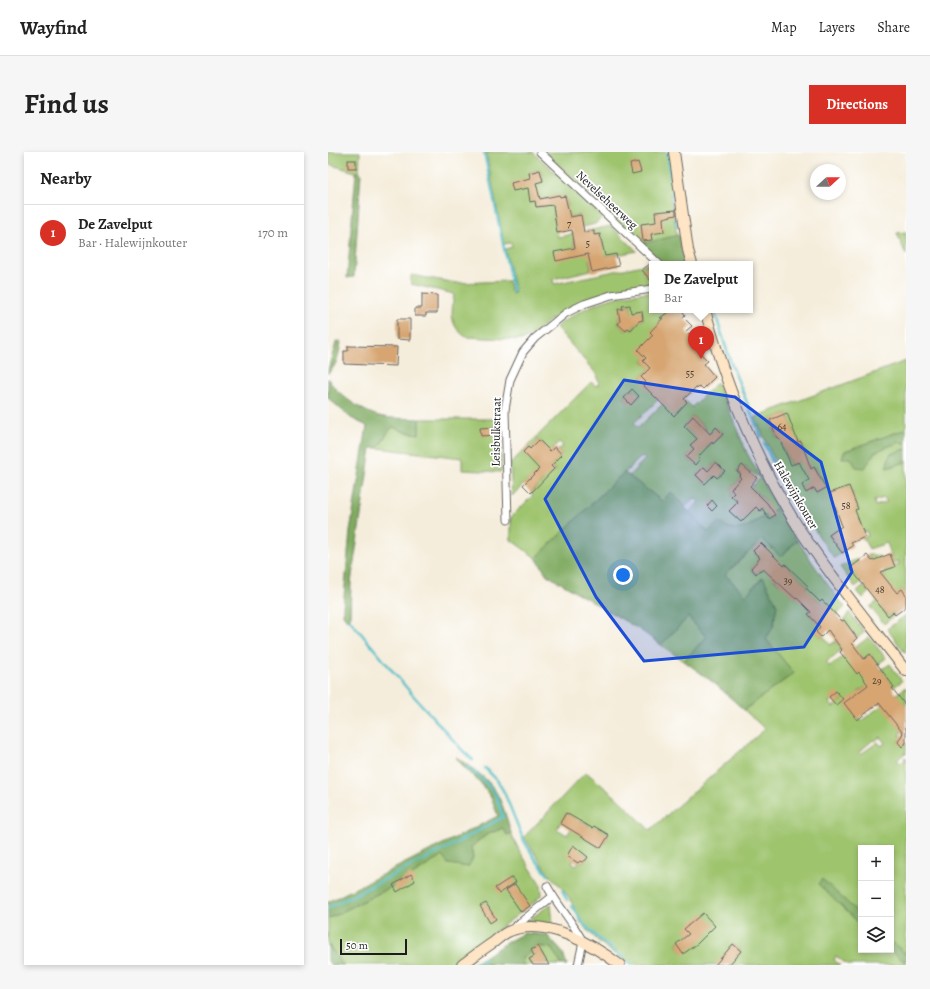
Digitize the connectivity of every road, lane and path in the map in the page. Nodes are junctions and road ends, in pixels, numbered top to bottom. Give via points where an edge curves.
1 (540, 152) edge
2 (674, 152) edge
3 (656, 261) edge
4 (691, 261) edge
5 (649, 289) edge
6 (706, 313) edge
7 (508, 520) dead end
8 (906, 671) edge
9 (547, 886) dead end
10 (553, 896) junction
11 (509, 931) junction
12 (583, 942) junction
13 (462, 965) edge
14 (578, 965) edge
15 (620, 965) edge

1 - 3 street, Nevelseheerweg
2 - 4 street
5 - 7 street, Leisbulkstraat via 611,295 584,304 566,313 535,338 523,352 510,380 505,410
6 - 8 street, Halewijnkouter via 728,382 774,486 800,530
9 - 10 street
10 - 11 street
10 - 12 street via 576,927
11 - 12 street via 541,927
11 - 13 street
12 - 14 street
12 - 15 street

